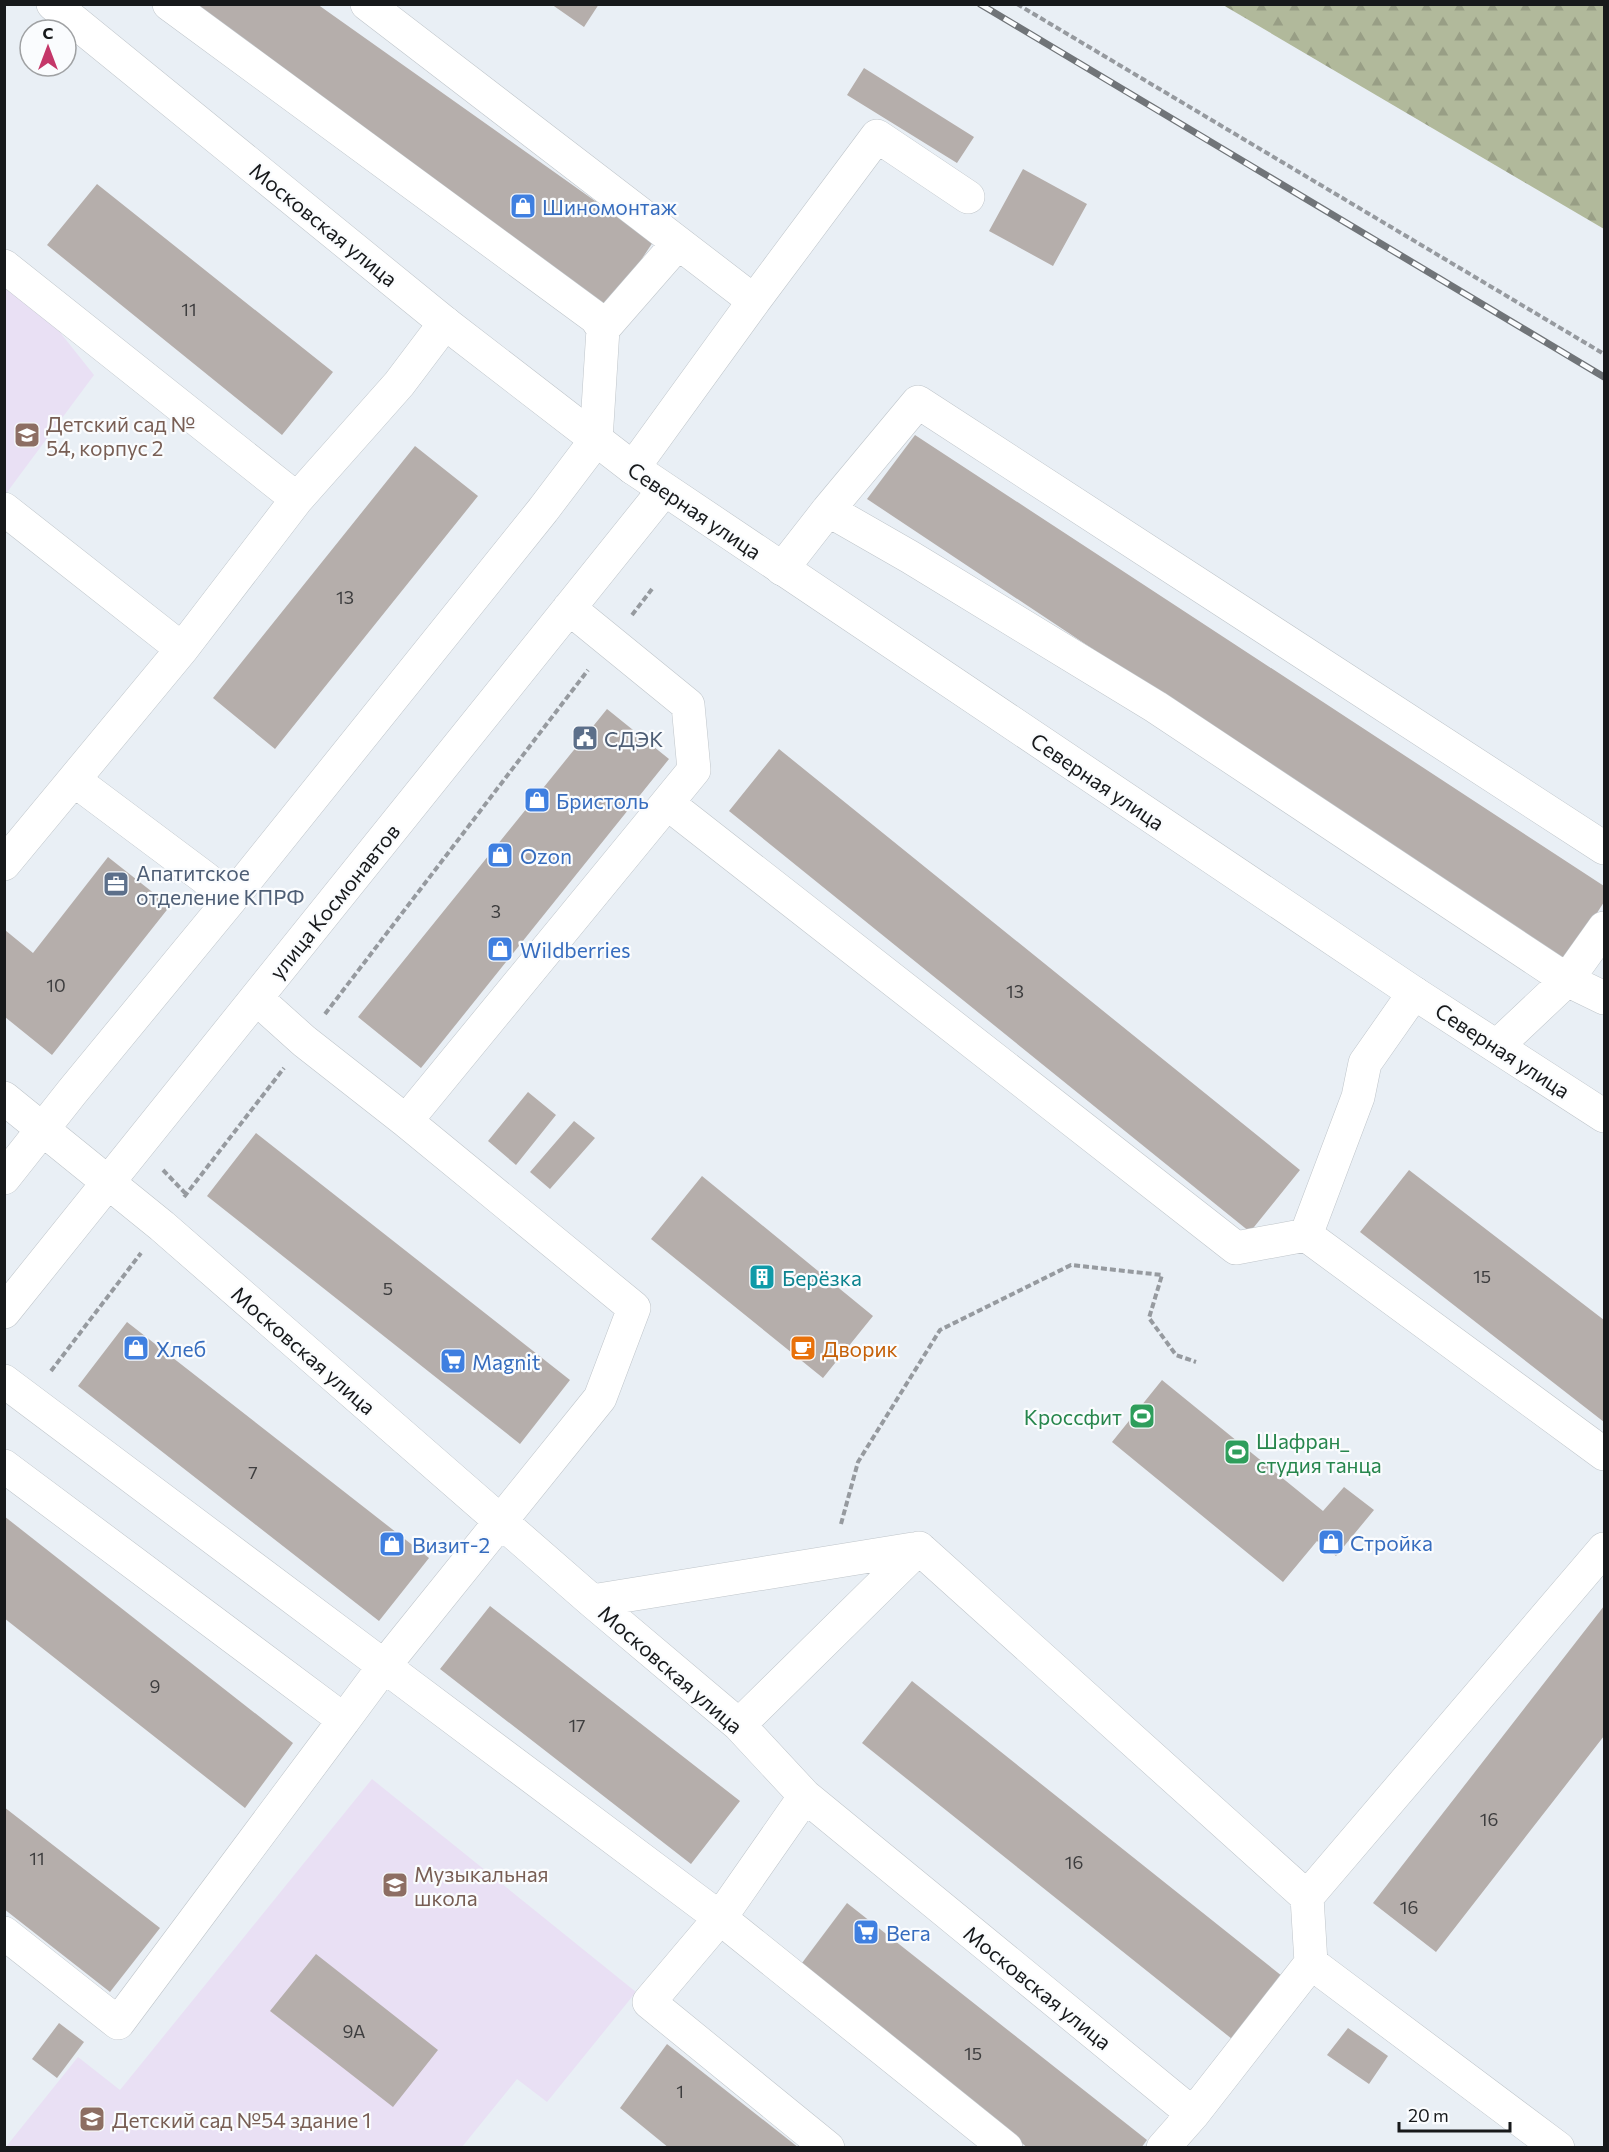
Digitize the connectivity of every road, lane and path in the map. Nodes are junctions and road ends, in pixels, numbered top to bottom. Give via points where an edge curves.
1 (53, 4) edge
2 (169, 4) edge
3 (367, 4) edge
4 (1017, 4) edge
5 (968, 197) dead end
6 (678, 243) junction
7 (4, 266) edge
8 (754, 302) junction
9 (445, 323) junction
10 (603, 329) junction
11 (1605, 354) edge
12 (596, 440) junction
13 (633, 468) junction
14 (664, 490) junction
15 (297, 499) junction
16 (4, 509) edge
17 (828, 510) junction
18 (782, 569) junction
19 (652, 589) dead end
20 (569, 608) junction
21 (610, 642) junction
22 (182, 649) junction
23 (74, 780) junction
24 (667, 803) junction
25 (1605, 848) edge
26 (4, 864) edge
27 (230, 900) junction
28 (1605, 928) edge
29 (1567, 981) junction
30 (1414, 993) junction
31 (256, 998) junction
32 (1605, 998) edge
33 (304, 1041) junction
34 (1497, 1046) junction
35 (4, 1098) edge
36 (1605, 1116) edge
37 (406, 1121) junction
38 (44, 1130) junction
39 (160, 1168) dead end
40 (4, 1178) edge
41 (108, 1183) junction
42 (186, 1194) junction
43 (162, 1226) junction
44 (1306, 1235) junction
45 (4, 1312) edge
46 (1196, 1362) dead end
47 (17, 1390) edge
48 (1605, 1454) edge
49 (4, 1466) edge
50 (501, 1521) junction
51 (919, 1548) junction
52 (1605, 1548) edge
53 (830, 1563) junction
54 (592, 1601) junction
55 (384, 1666) junction
56 (344, 1720) junction
57 (739, 1725) junction
58 (806, 1796) junction
59 (1307, 1897) junction
60 (720, 1918) junction
61 (4, 1933) edge
62 (1311, 1963) junction
63 (1193, 2114) junction
64 (828, 2148) edge
65 (1006, 2148) edge
66 (1163, 2148) edge
67 (1558, 2148) edge

1 - 9 street, Московская улица
2 - 10 street via 596,318
3 - 6 street
4 - 11 path
5 - 8 street via 878,136
6 - 8 street
6 - 10 street
7 - 15 street
8 - 13 street
9 - 12 street, Московская улица
9 - 15 street via 399,384
10 - 12 street
12 - 13 street, Северная улица
12 - 27 street
13 - 14 street, Северная улица
14 - 18 street, Северная улица
14 - 20 street, улица Космонавтов
15 - 22 street
16 - 22 street
17 - 18 street
17 - 25 street via 918,402
17 - 29 street via 1156,707
18 - 30 street, Северная улица
19 - 21 path
20 - 21 street
20 - 31 street, улица Космонавтов
21 - 24 street via 688,705 694,770
21 - 33 path
22 - 23 street
23 - 26 street
23 - 27 street
24 - 37 street
24 - 44 street via 1236,1248
27 - 38 street
28 - 29 street
29 - 32 street
29 - 34 street
30 - 34 street, Северная улица
30 - 44 street via 1365,1063 1358,1097
31 - 33 street
31 - 41 street, улица Космонавтов
33 - 37 street
33 - 42 path
34 - 36 street, Северная улица
35 - 38 street, Московская улица
37 - 50 street via 634,1308 600,1398
38 - 40 street
38 - 41 street, Московская улица
39 - 42 path
41 - 43 street, Московская улица
41 - 45 street, улица Космонавтов
42 - 43 path
43 - 47 path
43 - 50 street, Московская улица
44 - 48 street
46 - 53 path via 1176,1355 1149,1318 1162,1275 1071,1265 940,1330 858,1462
47 - 55 street
49 - 56 street
50 - 54 street, Московская улица
50 - 55 street
51 - 53 street
51 - 57 street
51 - 59 street
52 - 59 street
53 - 54 street
54 - 57 street, Московская улица
55 - 56 street
55 - 60 street
56 - 61 street via 118,2023
57 - 58 street, Московская улица
58 - 60 street
58 - 63 street, Московская улица
59 - 62 street
60 - 64 street via 649,2002
60 - 65 street
62 - 63 street
62 - 67 street
63 - 66 street

